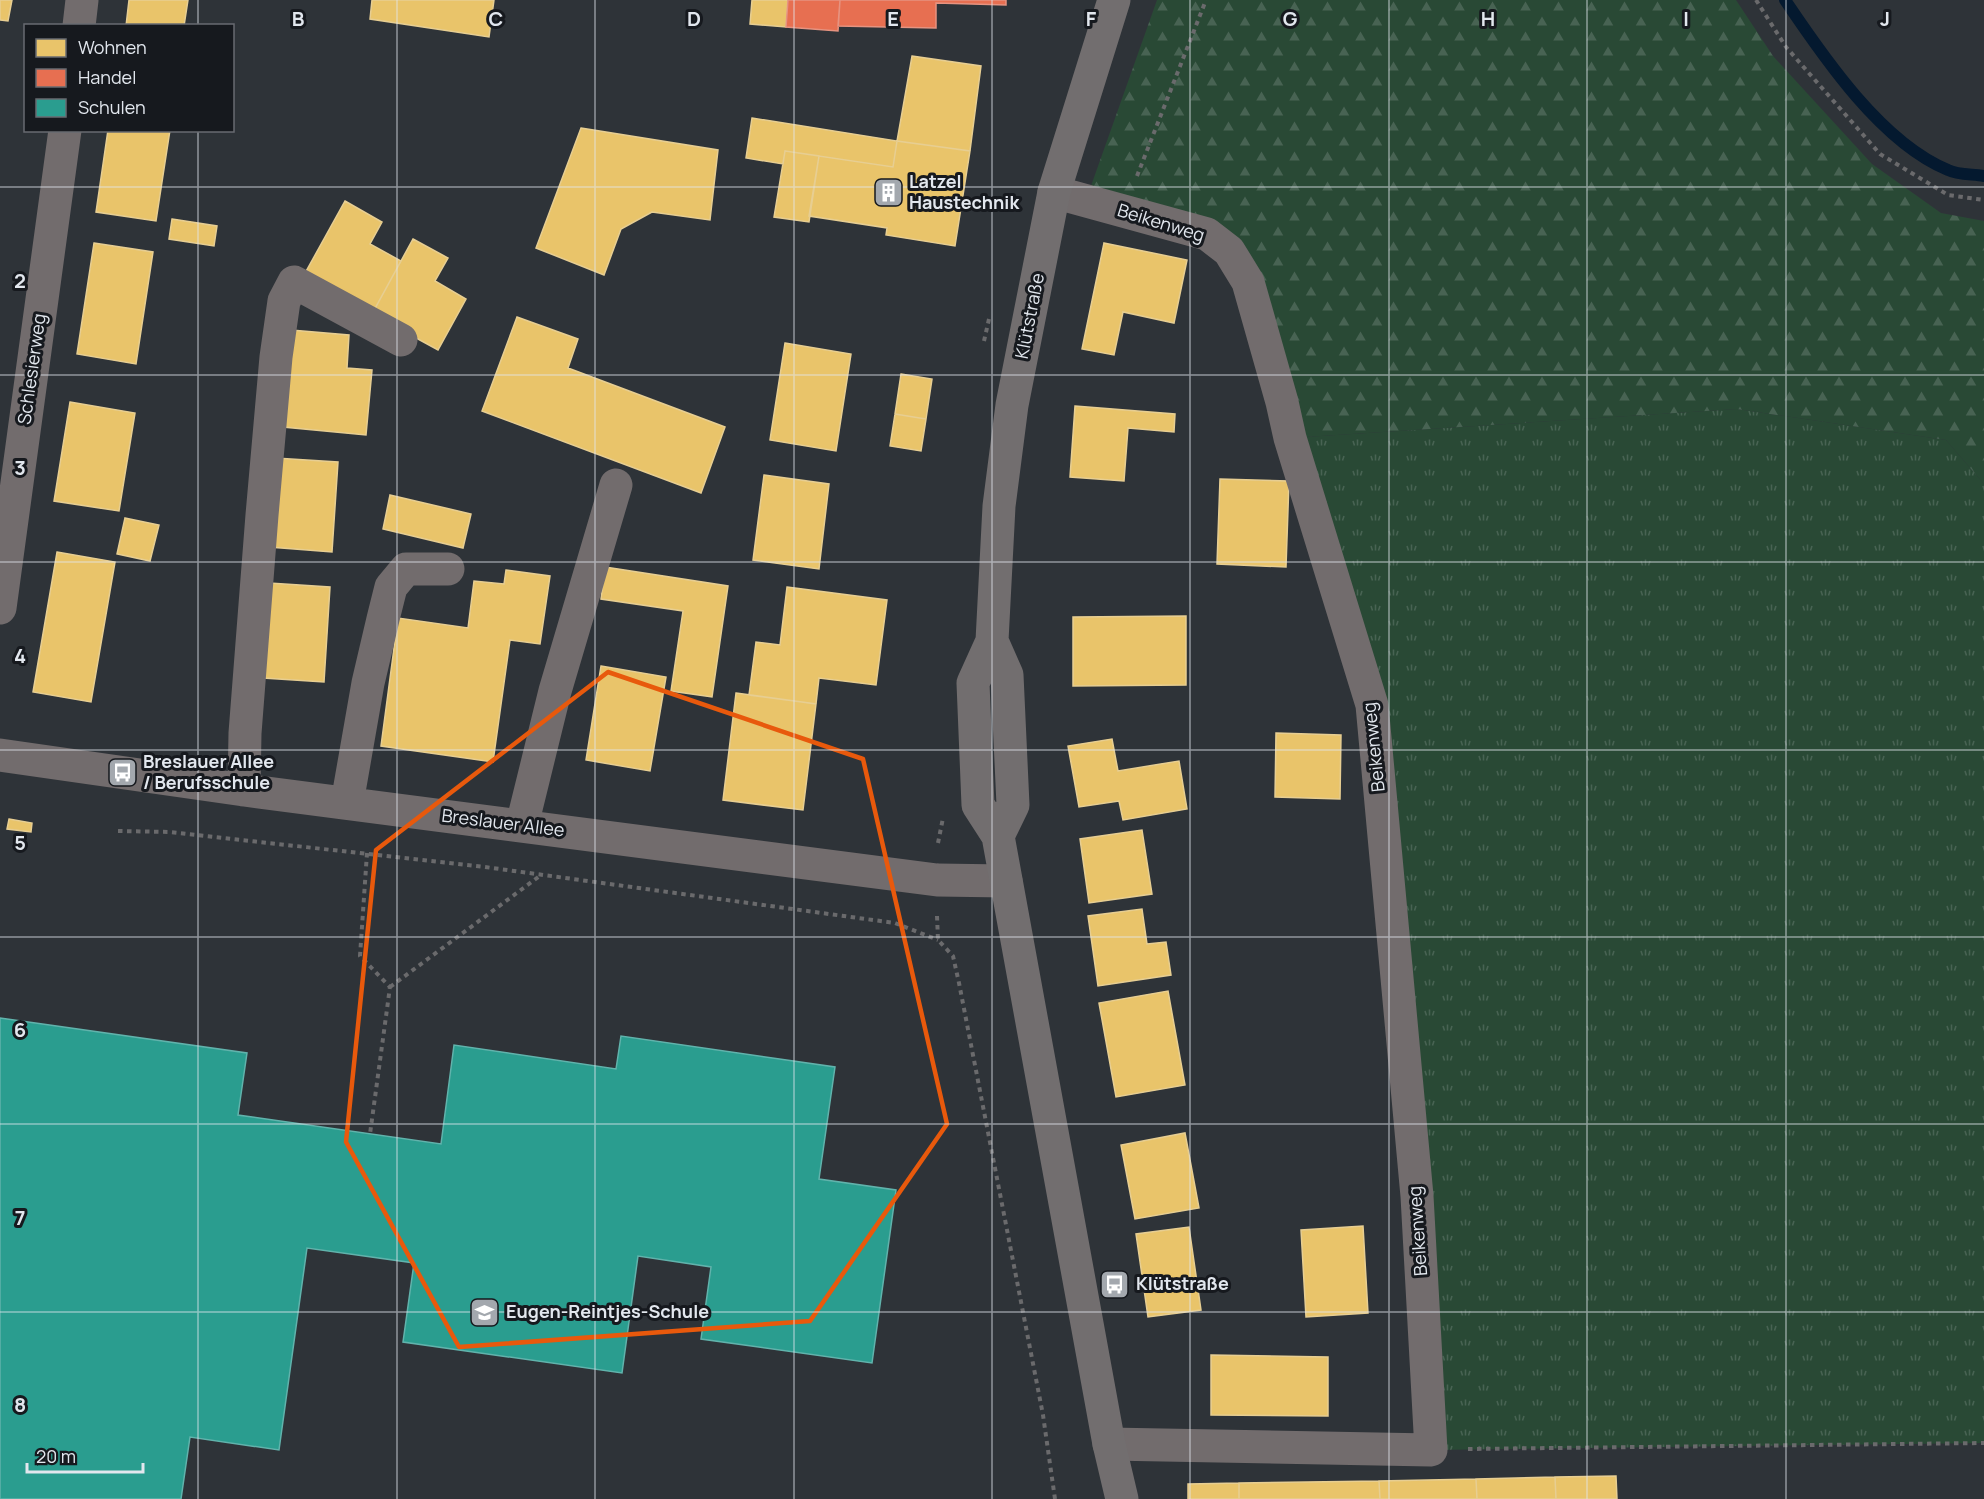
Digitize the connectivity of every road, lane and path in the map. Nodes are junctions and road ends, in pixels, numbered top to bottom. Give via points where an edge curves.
1 (82, 0) edge
2 (1114, 0) edge
3 (1206, 0) edge
4 (1756, 0) edge
5 (79, 24) edge
6 (65, 132) edge
7 (1054, 192) junction
8 (1984, 200) edge
9 (1124, 210) junction
10 (401, 339) dead end
11 (616, 485) dead end
12 (448, 569) dead end
13 (0, 608) edge
14 (0, 755) edge
15 (244, 789) junction
16 (347, 803) junction
17 (944, 814) dead end
18 (522, 825) junction
19 (118, 831) dead end
20 (367, 854) junction
21 (541, 874) junction
22 (937, 880) junction
23 (1006, 881) junction
24 (938, 940) junction
25 (390, 987) junction
26 (370, 1134) dead end
27 (1984, 1443) edge
28 (1108, 1444) junction
29 (1431, 1450) junction
30 (1055, 1499) edge
31 (1122, 1499) edge

1 - 5 street
2 - 7 main road, Klütstraße
3 - 9 path
4 - 8 path via 1786,47 1880,154 1948,195
6 - 13 street, Schlesierweg
7 - 9 street, Beikenweg
7 - 23 main road, Klütstraße via 1011,405 999,506 992,641 973,683 978,805 998,836
9 - 29 street, Beikenweg via 1207,234 1229,251 1248,282 1290,438 1372,705 1417,1196
10 - 15 street via 294,282 284,301 261,514
11 - 18 street via 555,691
12 - 16 street via 406,569 391,587 368,683
14 - 15 street, Breslauer Allee
15 - 16 street, Breslauer Allee
16 - 18 street, Breslauer Allee
17 - 22 path via 937,848
18 - 22 street, Breslauer Allee
19 - 20 path via 170,832
20 - 21 path
20 - 25 path via 360,956
21 - 24 path via 895,923
21 - 25 path
22 - 23 street, Breslauer Allee
22 - 24 path
23 - 28 main road, Klütstraße
24 - 30 path via 953,956 959,983 1043,1415
25 - 26 path
27 - 29 path
28 - 29 street
28 - 31 main road, Klütstraße

